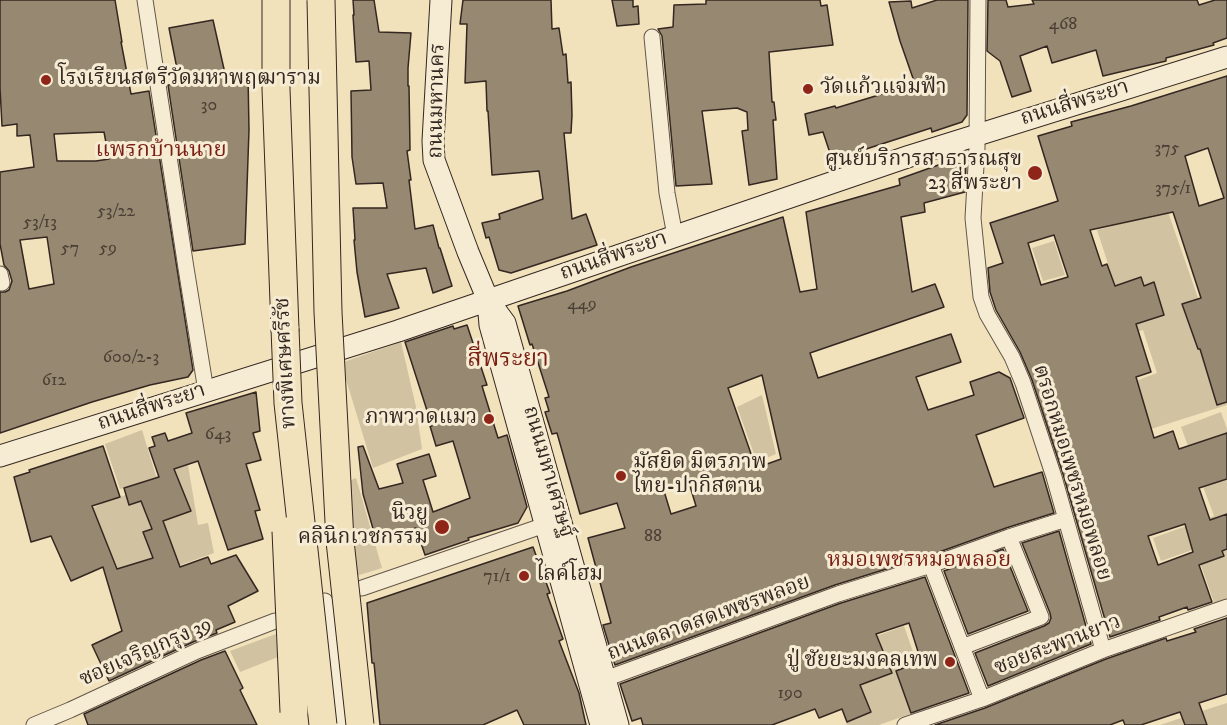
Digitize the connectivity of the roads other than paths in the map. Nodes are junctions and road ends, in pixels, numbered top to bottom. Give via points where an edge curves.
1 (145, 0) edge
2 (276, 0) edge
3 (321, 0) edge
4 (441, 0) edge
5 (978, 0) edge
6 (652, 37) dead end
7 (1227, 57) edge
8 (977, 135) junction
9 (675, 236) junction
10 (488, 300) junction
11 (206, 391) junction
12 (288, 403) junction
13 (0, 456) edge
14 (1066, 519) junction
15 (545, 525) junction
16 (1009, 537) junction
17 (931, 565) junction
18 (362, 588) dead end
19 (326, 601) dead end
20 (1227, 607) edge
21 (275, 621) dead end
22 (962, 647) junction
23 (1103, 650) junction
24 (597, 682) junction
25 (982, 699) junction
26 (34, 725) edge
27 (295, 725) edge
28 (323, 725) edge
29 (342, 725) edge
30 (360, 725) edge
31 (601, 725) edge
32 (618, 725) edge
33 (905, 725) edge

1 - 11 street
2 - 12 highway, ทางพิเศษศรีรัช, bridge
3 - 30 highway, ทางพิเศษศรีรัช, bridge via 328,300 340,541
4 - 10 main road, ถนนมหานคร via 434,160
5 - 8 street, ตรอกหมอเพชรหมอพลอย
6 - 9 street via 667,193
7 - 8 main road, ถนนสี่พระยา
8 - 9 main road, ถนนสี่พระยา
8 - 14 street, ตรอกหมอเพชรหมอพลอย via 973,218 981,297 1023,383
9 - 10 main road, ถนนสี่พระยา
10 - 11 main road, ถนนสี่พระยา
10 - 15 main road, ถนนมหาเศรษฐ์ via 490,325
10 - 24 main road, ถนนมหาเศรษฐ์ via 505,323
11 - 13 main road, ถนนสี่พระยา
12 - 27 highway, bridge via 286,541
12 - 28 highway, ทางพิเศษศรีรัช, bridge
14 - 16 street, ถนนตลาดสดเพชรพลอย
14 - 23 street, ตรอกหมอเพชรหมอพลอย
15 - 18 street
15 - 24 main road, ถนนมหาเศรษฐ์
16 - 17 street, ถนนตลาดสดเพชรพลอย
16 - 22 street via 1041,617
17 - 22 street
17 - 24 street, ถนนตลาดสดเพชรพลอย via 838,594
19 - 29 street
20 - 23 street, ซอยสะพานยาว
21 - 26 street, ซอยเจริญกรุง 39 via 196,651
22 - 25 street
23 - 25 street, ซอยสะพานยาว
24 - 31 main road, ถนนมหาเศรษฐ์
24 - 32 main road, ถนนมหาเศรษฐ์
25 - 33 street, ซอยสะพานยาว

